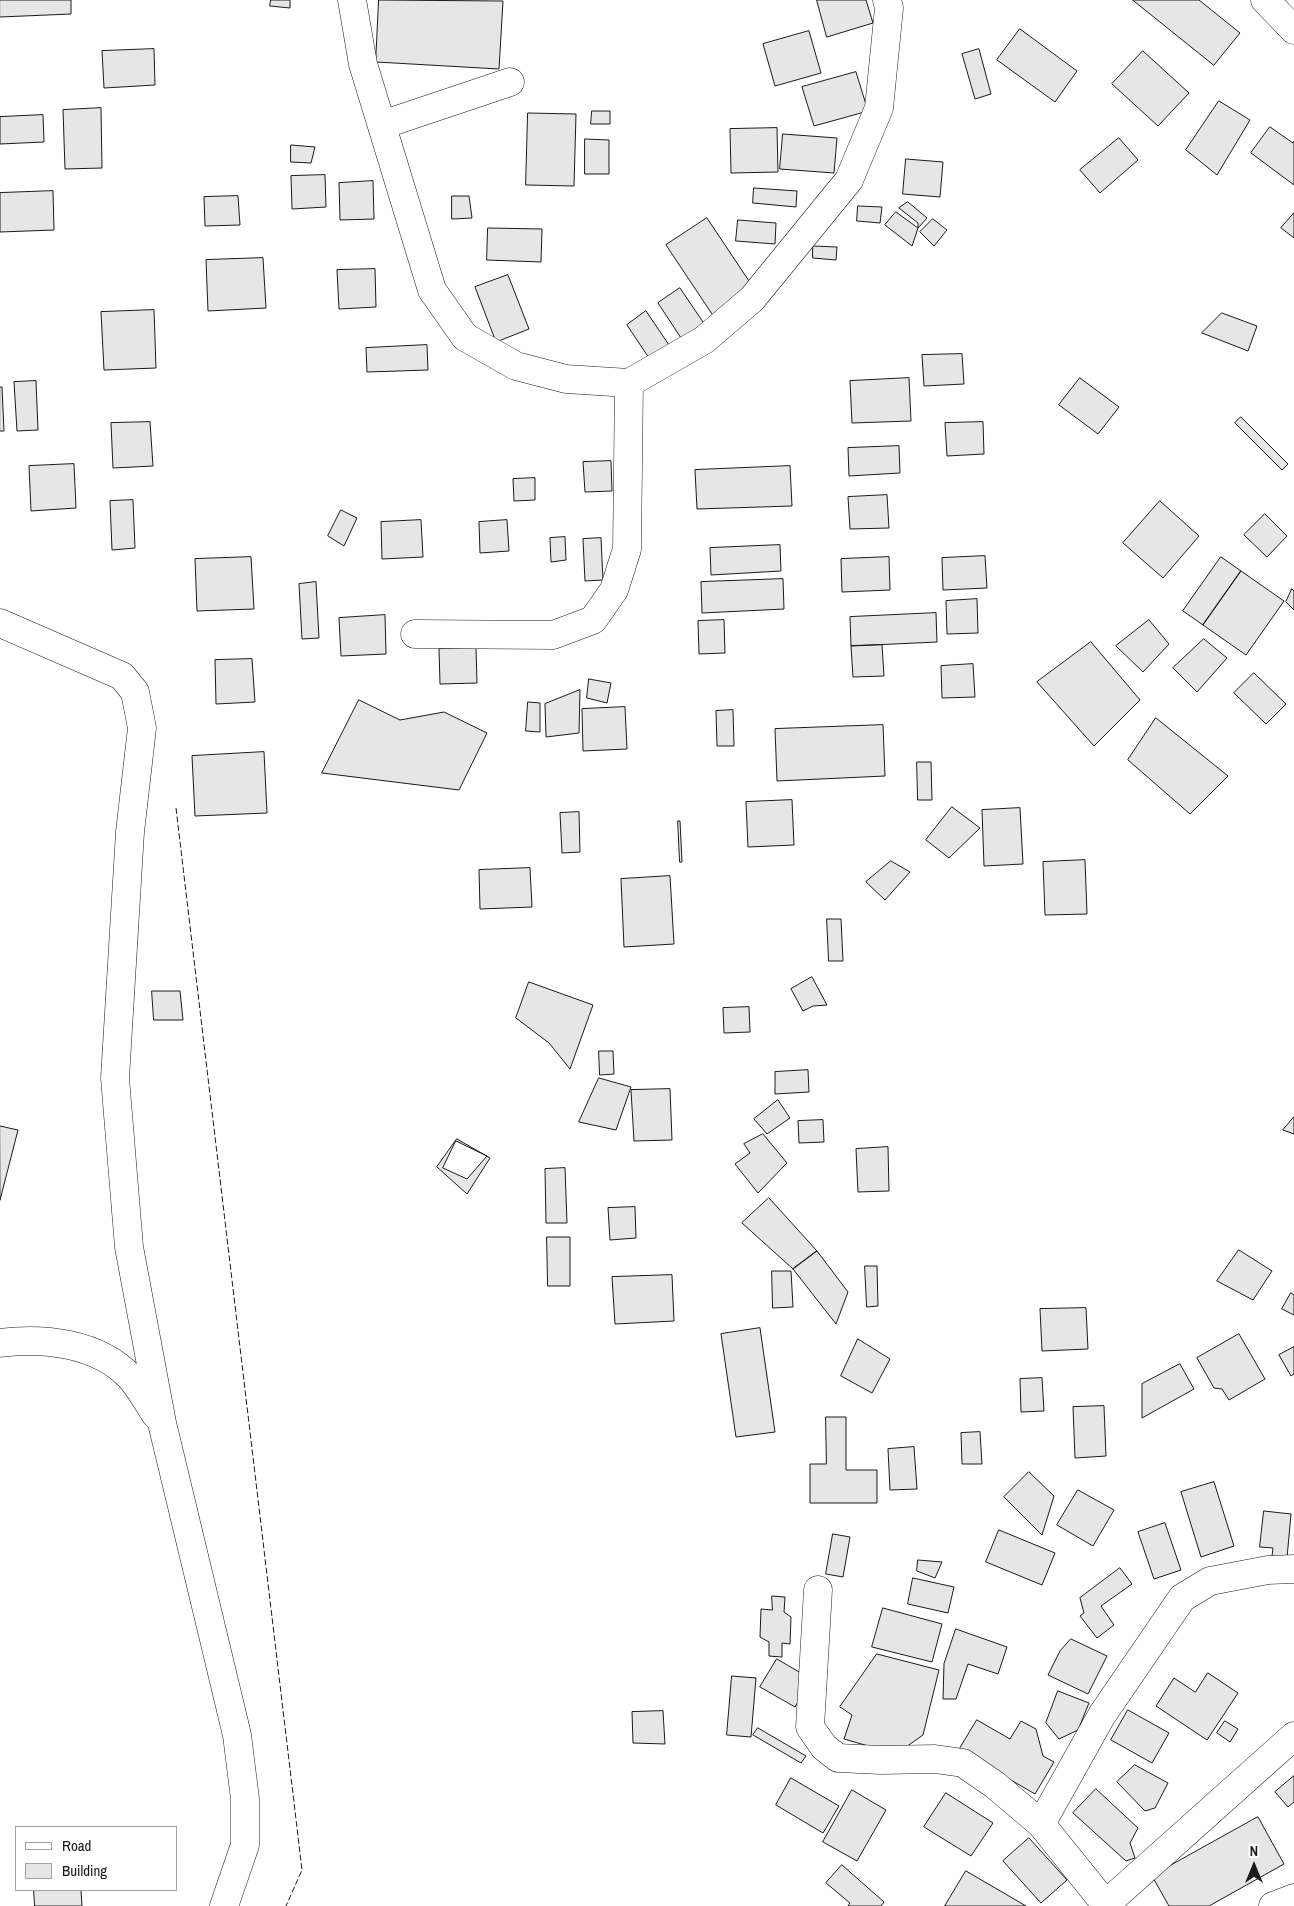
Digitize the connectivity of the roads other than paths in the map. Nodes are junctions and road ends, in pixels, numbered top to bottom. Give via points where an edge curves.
1 (352, 0) edge
2 (887, 0) edge
3 (1265, 0) edge
4 (1294, 30) edge
5 (510, 82) dead end
6 (382, 126) junction
7 (629, 383) junction
8 (0, 623) edge
9 (415, 634) dead end
10 (0, 1344) edge
11 (162, 1423) junction
12 (1294, 1569) edge
13 (818, 1590) dead end
14 (1294, 1736) edge
15 (1041, 1824) junction
16 (1294, 1898) edge
17 (1106, 1905) edge
18 (224, 1906) edge
19 (1273, 1906) edge

1 - 6 street via 363,64
2 - 7 street via 889,8 879,108 849,180 752,299 704,340
3 - 4 street
5 - 6 street
6 - 7 street via 432,290 466,337 516,366 566,380
7 - 9 street via 627,549 614,590 593,620 553,634
8 - 11 street via 122,676 134,692 142,728 130,832 115,1078 129,1247
10 - 11 street via 24,1340 50,1342 81,1348 108,1360 130,1377
11 - 18 street via 237,1735 245,1799 245,1845
12 - 15 street via 1268,1570 1210,1581 1182,1598 1102,1715
13 - 15 street via 810,1727 824,1747 838,1758 935,1758 963,1763
14 - 17 street
15 - 17 street
16 - 19 street

